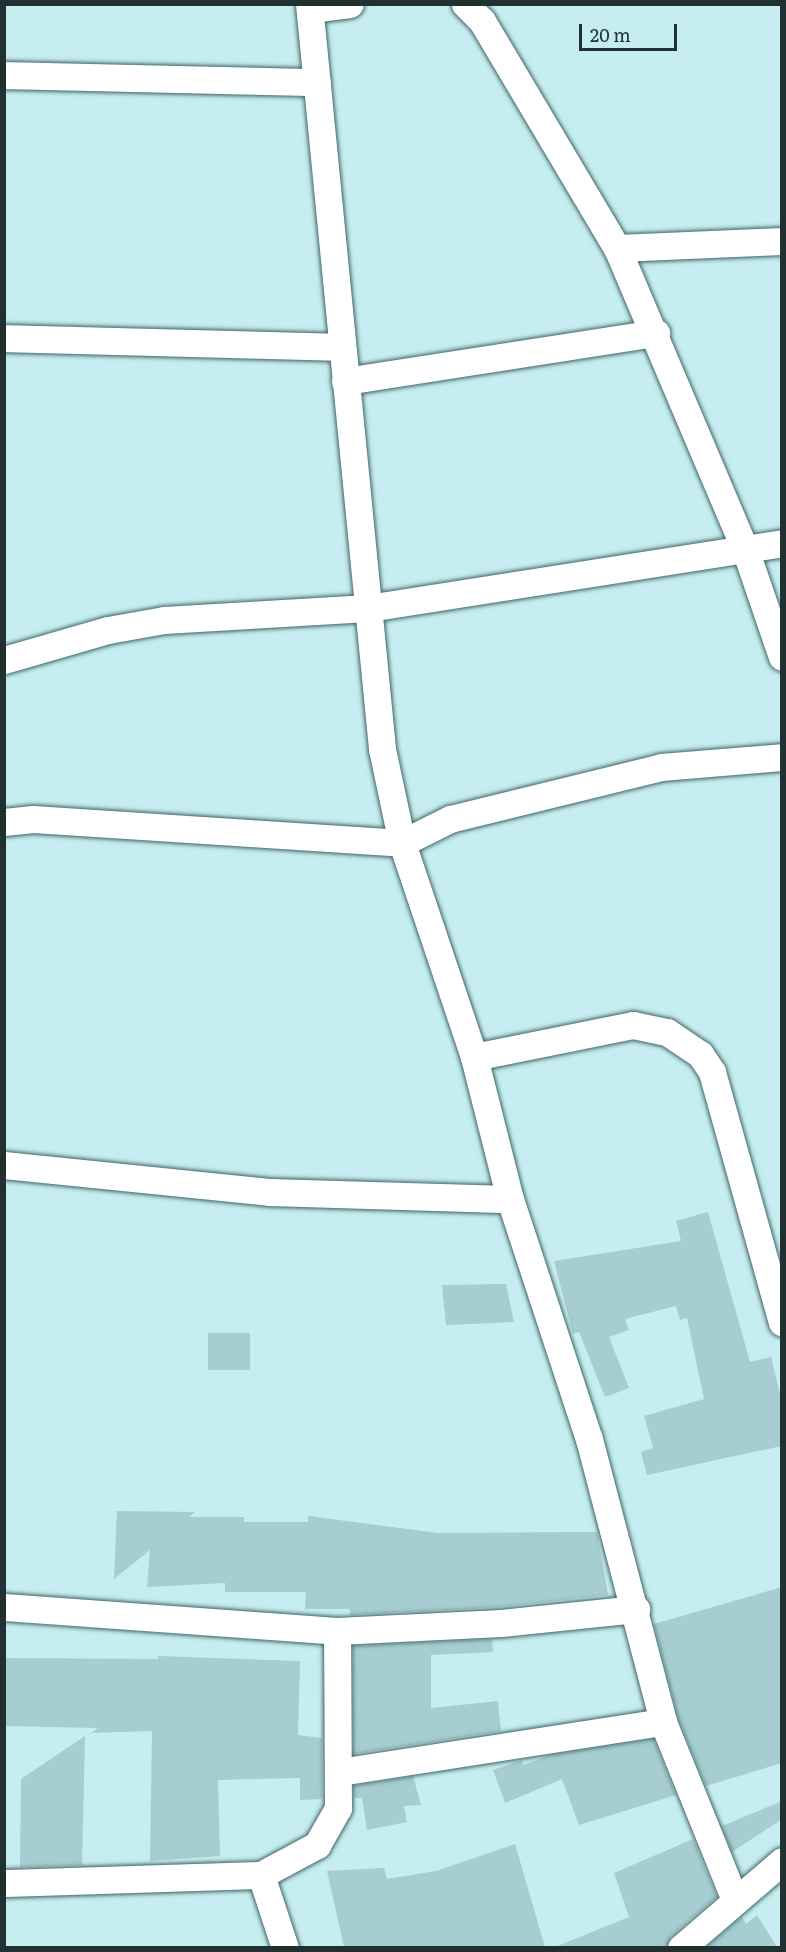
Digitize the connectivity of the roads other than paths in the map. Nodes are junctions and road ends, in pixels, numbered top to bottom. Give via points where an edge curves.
1 (350, 4) edge
2 (465, 4) edge
3 (310, 7) edge
4 (4, 75) edge
5 (317, 82) junction
6 (782, 241) edge
7 (617, 248) junction
8 (656, 333) junction
9 (4, 338) edge
10 (341, 347) junction
11 (345, 381) junction
12 (782, 543) edge
13 (745, 549) junction
14 (368, 608) junction
15 (782, 657) edge
16 (4, 660) edge
17 (782, 757) edge
18 (4, 822) edge
19 (402, 843) junction
20 (474, 1057) junction
21 (4, 1165) edge
22 (510, 1199) junction
23 (782, 1322) edge
24 (4, 1607) edge
25 (636, 1609) junction
26 (337, 1631) junction
27 (663, 1722) junction
28 (339, 1772) junction
29 (782, 1861) edge
30 (261, 1875) junction
31 (4, 1883) edge
32 (735, 1900) junction
33 (285, 1947) edge
34 (681, 1947) edge

1 - 3 street
2 - 7 street via 482,21
3 - 5 street
4 - 5 street
5 - 10 street
6 - 7 street
7 - 8 street
8 - 11 street
8 - 13 street
9 - 10 street
10 - 11 street
11 - 14 street
12 - 13 street
13 - 14 street
13 - 15 street
14 - 16 street via 164,620 108,630
14 - 19 street via 382,749
17 - 19 street via 661,766 450,819
18 - 19 street via 33,819
19 - 20 street
20 - 22 street
20 - 23 street via 633,1025 667,1032 700,1054 712,1072
21 - 22 street via 269,1192
22 - 25 street via 589,1439
24 - 26 street
25 - 26 street via 501,1623
25 - 27 street
26 - 28 street
27 - 28 street
27 - 32 street
28 - 30 street via 338,1808 323,1839 292,1862
29 - 32 street
30 - 31 street
30 - 33 street
32 - 34 street

